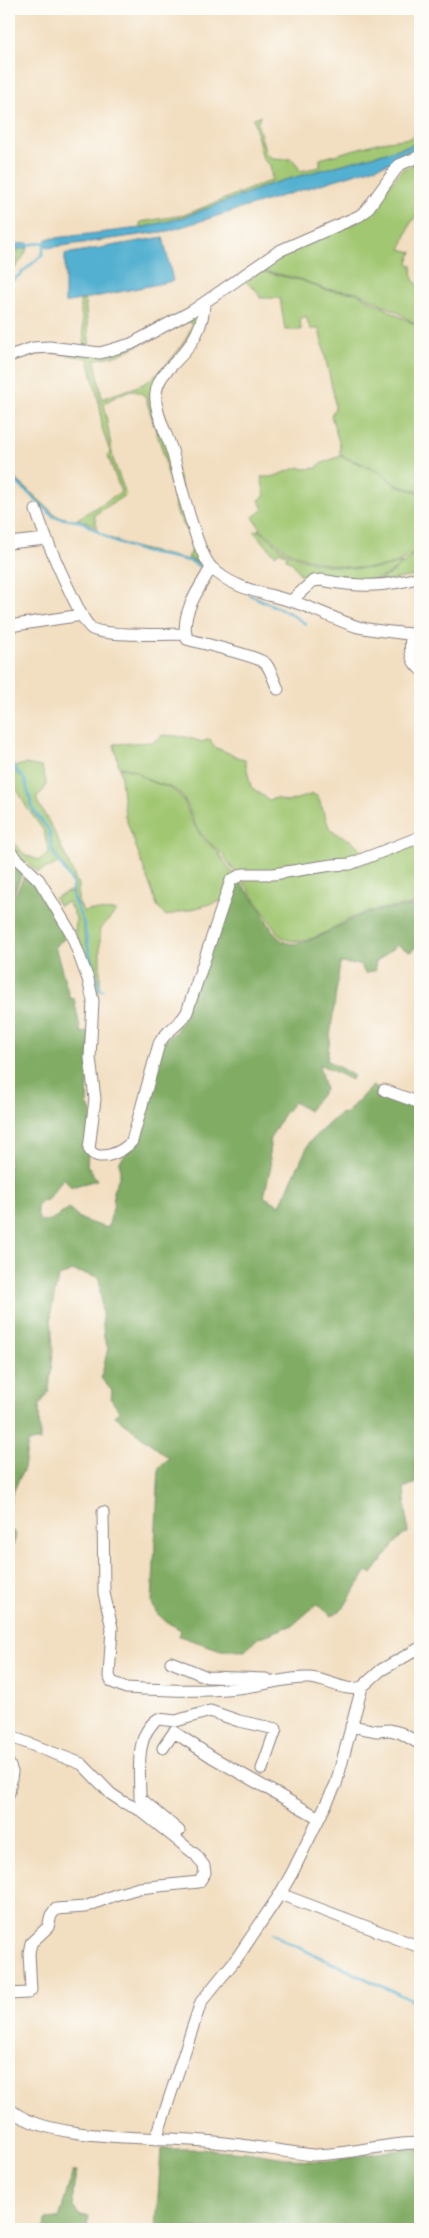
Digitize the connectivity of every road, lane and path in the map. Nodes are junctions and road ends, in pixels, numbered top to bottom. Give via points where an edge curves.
1 (420, 156) edge
2 (204, 303) junction
3 (9, 356) edge
4 (36, 510) dead end
5 (46, 539) junction
6 (9, 542) edge
7 (211, 568) junction
8 (420, 577) edge
9 (291, 601) junction
10 (82, 615) junction
11 (9, 626) edge
12 (186, 634) junction
13 (416, 634) edge
14 (420, 669) edge
15 (278, 689) dead end
16 (420, 837) edge
17 (9, 851) edge
18 (384, 1090) dead end
19 (420, 1103) edge
20 (103, 1512) dead end
21 (420, 1648) edge
22 (171, 1662) dead end
23 (282, 1680) junction
24 (362, 1687) junction
25 (352, 1726) junction
26 (9, 1736) edge
27 (420, 1744) edge
28 (163, 1748) dead end
29 (9, 1764) edge
30 (262, 1769) dead end
31 (9, 1793) edge
32 (319, 1818) junction
33 (196, 1854) junction
34 (280, 1894) junction
35 (420, 1947) edge
36 (9, 1994) edge
37 (9, 2108) edge
38 (156, 2139) junction
39 (420, 2143) edge

1 - 2 street via 399,166 359,216 279,251
2 - 3 street via 138,340 108,352 49,346
2 - 7 street via 204,315 190,345 159,380 156,404 172,449 182,492
4 - 5 street
5 - 6 street
5 - 10 street
7 - 9 street via 258,594
7 - 12 street via 193,598
8 - 9 street via 394,585 374,586 313,581
9 - 13 street via 374,631
10 - 11 street
10 - 12 street via 91,628 98,631
12 - 15 street via 187,639 260,658
13 - 14 street via 412,659
16 - 17 street via 350,864 234,877 187,1012 158,1044 132,1141 119,1151 99,1156 91,1153 88,1146 95,1099 90,1058 93,1001 88,979 71,933 39,880
18 - 19 street
20 - 23 street via 104,1593 112,1628 109,1676 112,1682 126,1688 218,1690
21 - 24 street via 381,1670
22 - 23 street via 207,1677
23 - 24 street via 310,1678 349,1688
24 - 25 street
25 - 27 street via 390,1730
25 - 32 street via 341,1772
26 - 33 street via 82,1764 111,1794 140,1810
28 - 32 street via 174,1732
29 - 31 street via 12,1772
30 - 33 street via 276,1729 210,1711 176,1722 158,1719 153,1722 142,1745 140,1798 188,1838
32 - 34 street
33 - 36 street via 205,1873 199,1882 139,1888 85,1907 56,1909 48,1927 31,1943 31,1990
34 - 35 street
34 - 38 street via 237,1958 201,2002
37 - 38 street via 28,2122 45,2127
38 - 39 street via 191,2140 312,2155

